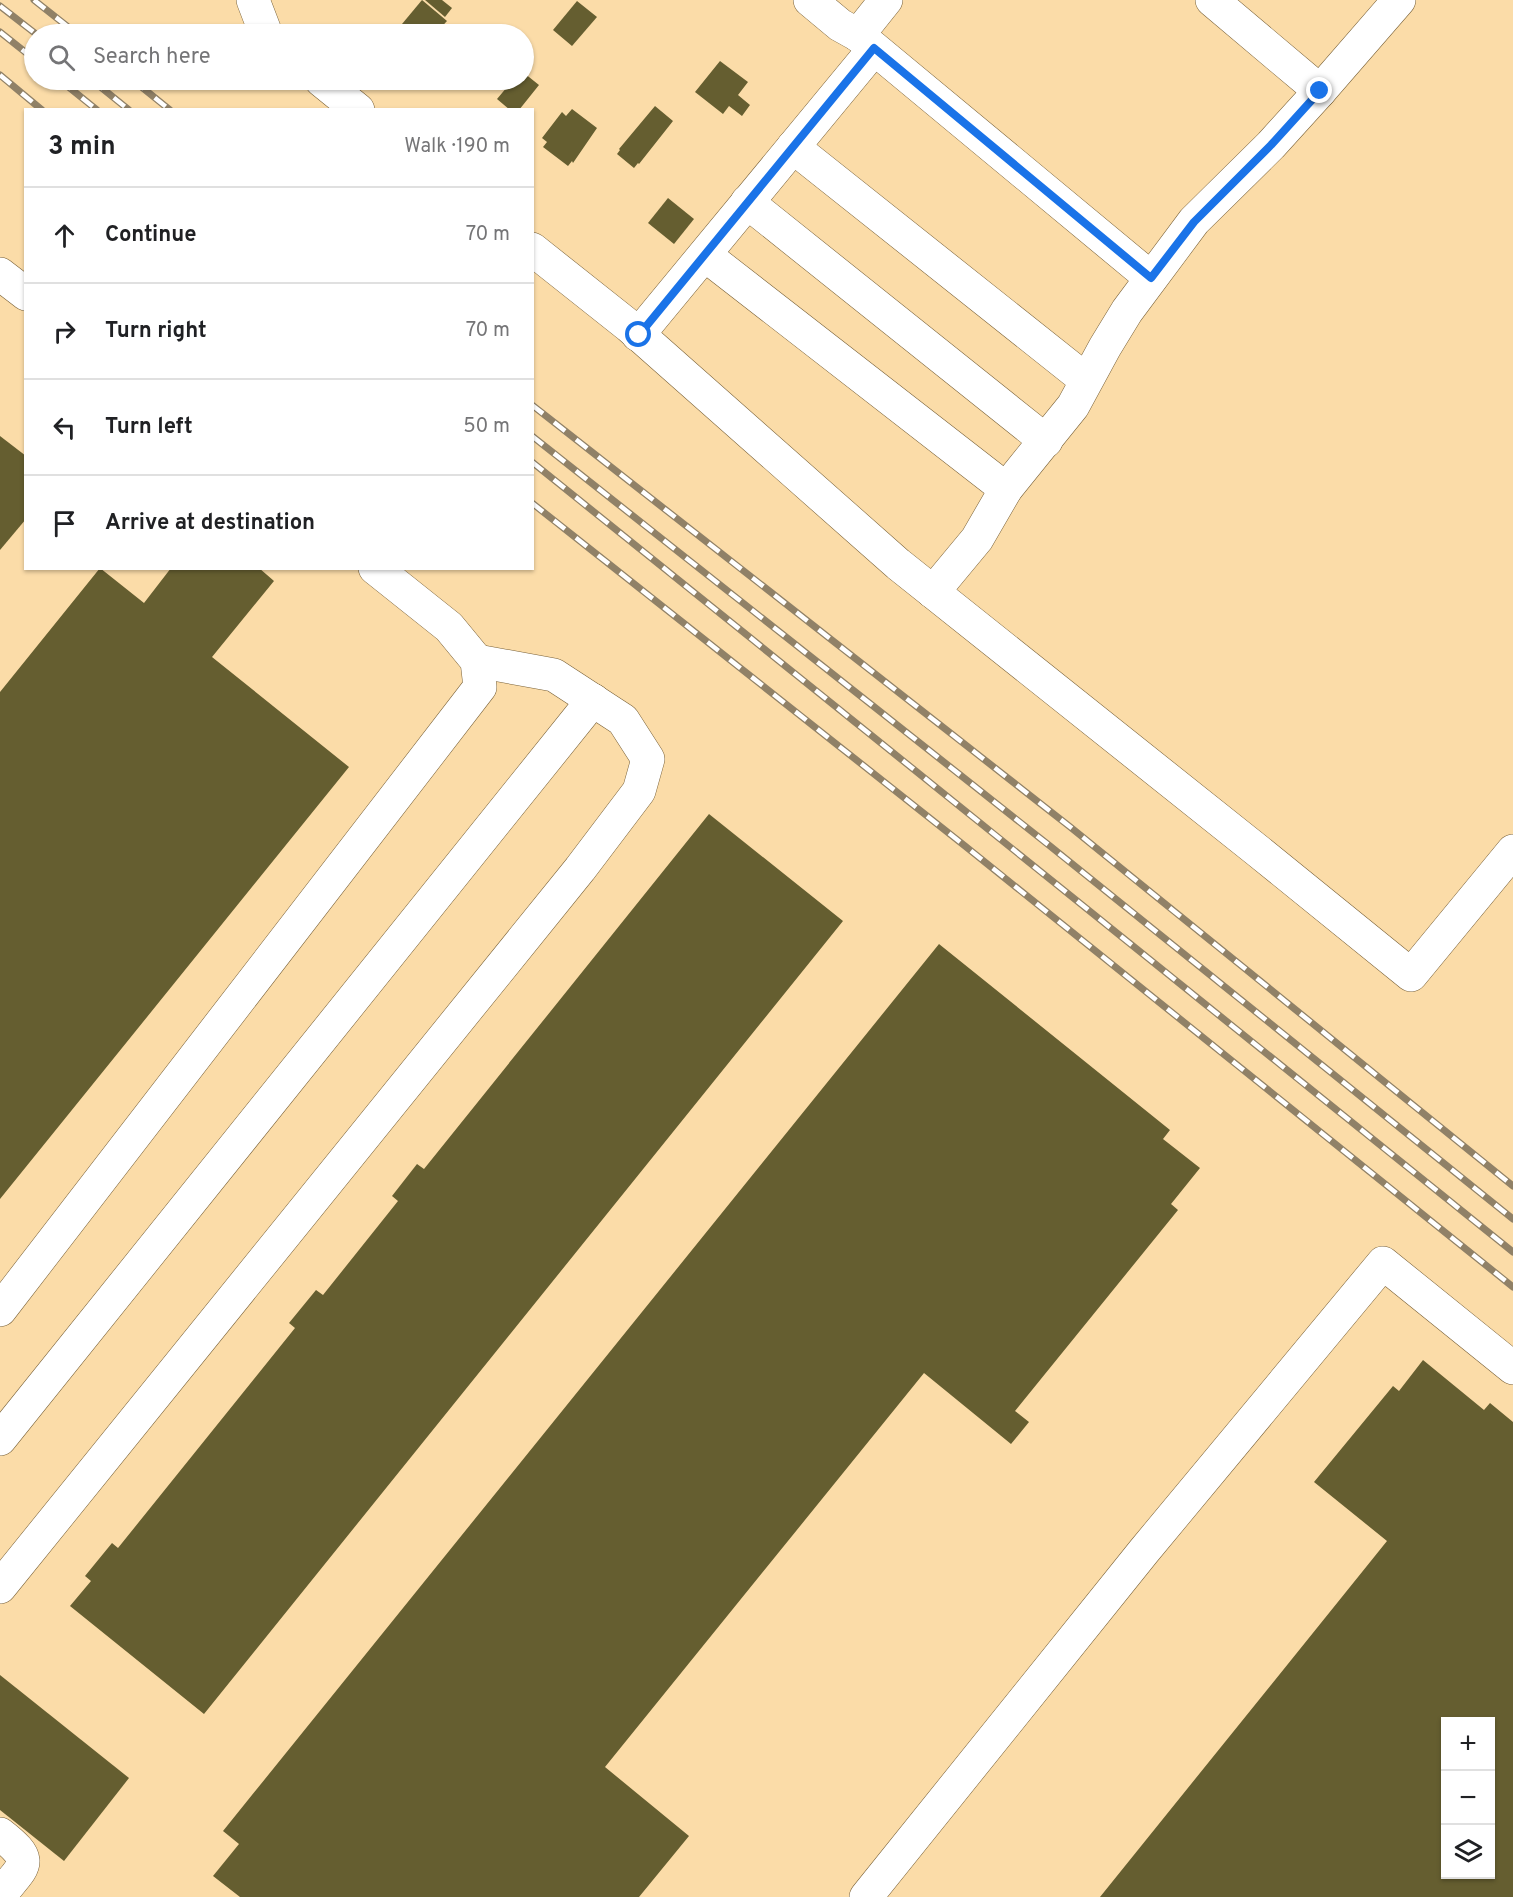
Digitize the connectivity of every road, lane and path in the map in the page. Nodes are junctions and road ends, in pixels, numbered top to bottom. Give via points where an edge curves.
1 (810, 0) edge
2 (886, 0) edge
3 (1212, 0) edge
4 (1398, 0) edge
5 (255, 1) edge
6 (263, 24) edge
7 (866, 42) junction
8 (333, 90) edge
9 (1320, 91) junction
10 (356, 108) edge
11 (793, 147) junction
12 (747, 202) junction
13 (534, 251) edge
14 (705, 255) junction
15 (0, 274) edge
16 (1151, 278) junction
17 (24, 292) edge
18 (639, 335) junction
19 (1086, 380) junction
20 (1046, 441) junction
21 (1006, 489) junction
22 (378, 570) edge
23 (933, 592) junction
24 (477, 661) junction
25 (593, 700) junction
26 (1513, 851) edge
27 (0, 1310) edge
28 (1513, 1368) edge
29 (0, 1439) edge
30 (0, 1587) edge
31 (0, 1834) edge
32 (0, 1895) edge
33 (866, 1897) edge

1 - 7 lane
2 - 7 lane
3 - 9 lane
4 - 9 lane
5 - 6 lane
7 - 11 lane
7 - 16 lane
8 - 10 lane
9 - 16 lane via 1194,222
11 - 12 lane
11 - 19 lane
12 - 14 lane
12 - 20 lane
13 - 18 lane
14 - 18 lane
14 - 21 lane
15 - 17 lane
16 - 19 lane
18 - 23 lane
19 - 20 lane via 1073,406
20 - 21 lane
21 - 23 lane via 977,539
22 - 24 lane via 449,627
23 - 26 lane via 1411,975
24 - 25 lane via 554,675
24 - 27 lane via 480,687
25 - 29 lane
25 - 30 lane via 623,720 648,759 639,790
28 - 33 lane via 1383,1263 1144,1551
31 - 32 lane via 19,1849 23,1859 22,1868

